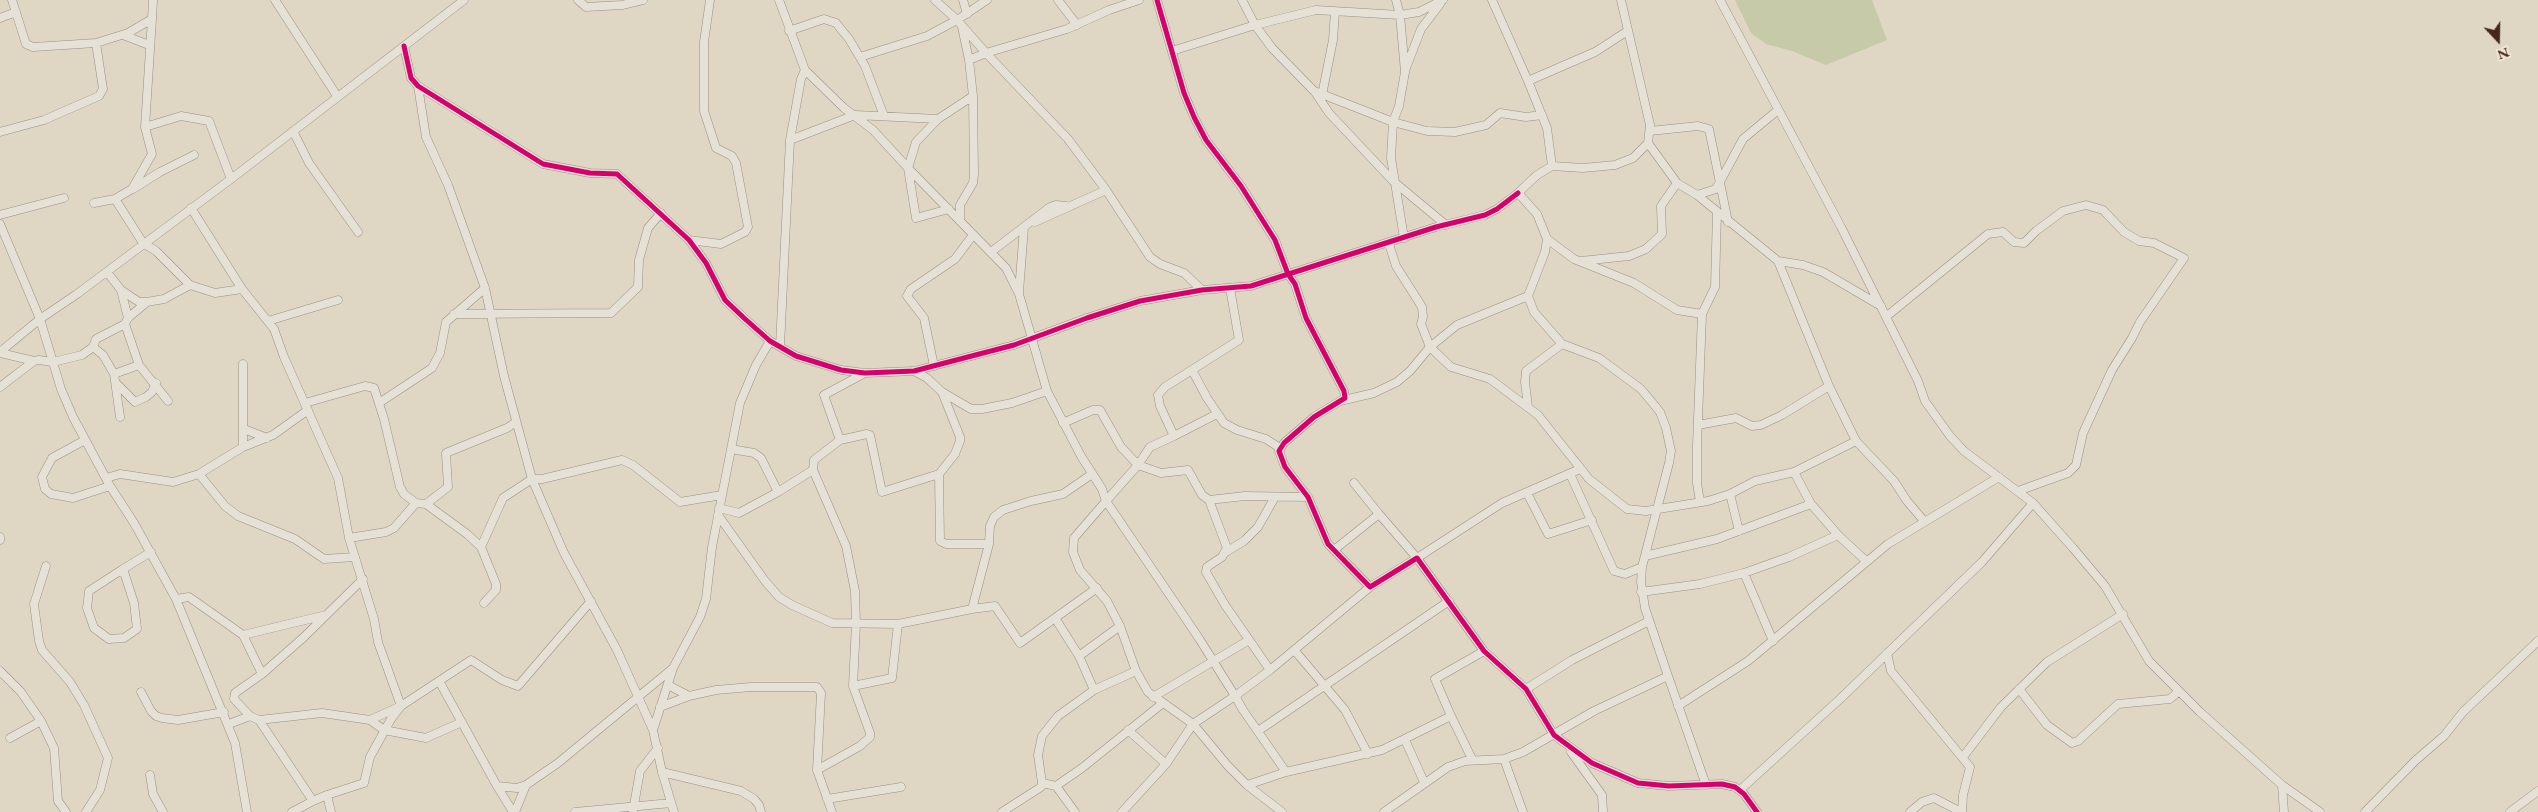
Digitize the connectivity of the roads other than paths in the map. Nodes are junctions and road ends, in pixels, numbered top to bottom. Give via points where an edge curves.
1 (12, 0) edge
2 (153, 0) edge
3 (275, 0) edge
4 (464, 0) edge
5 (578, 0) edge
6 (644, 0) edge
7 (710, 0) edge
8 (778, 0) edge
9 (936, 0) edge
10 (962, 0) edge
11 (987, 0) edge
12 (1058, 0) edge
13 (1139, 0) edge
14 (1157, 0) edge
15 (1242, 0) edge
16 (1396, 0) edge
17 (1443, 0) edge
18 (1492, 0) edge
19 (1621, 0) edge
20 (1720, 0) edge
21 (16, 12) junction
22 (1335, 12) junction
23 (967, 14) junction
24 (1400, 16) junction
25 (0, 18) edge
26 (152, 19) junction
27 (960, 22) junction
28 (1077, 25) junction
29 (1255, 25) junction
30 (789, 31) junction
31 (1626, 32) junction
32 (122, 35) junction
33 (96, 43) junction
34 (149, 45) junction
35 (404, 46) junction
36 (1172, 51) junction
37 (986, 53) junction
38 (860, 57) junction
39 (969, 60) junction
40 (805, 70) junction
41 (1405, 72) junction
42 (1528, 82) junction
43 (418, 86) junction
44 (1314, 90) junction
45 (1322, 95) junction
46 (337, 96) junction
47 (973, 96) junction
48 (1778, 110) junction
49 (855, 115) junction
50 (1542, 115) junction
51 (884, 116) junction
52 (938, 119) junction
53 (1393, 122) junction
54 (145, 128) junction
55 (293, 130) junction
56 (1650, 131) junction
57 (0, 132) edge
58 (790, 140) junction
59 (1648, 143) junction
60 (194, 155) dead end
61 (1552, 166) junction
62 (908, 168) junction
63 (231, 179) junction
64 (1393, 181) junction
65 (1677, 182) junction
66 (1720, 182) junction
67 (132, 189) junction
68 (1106, 190) junction
69 (1518, 193) junction
70 (1697, 195) junction
71 (64, 198) dead end
72 (115, 199) junction
73 (94, 204) dead end
74 (191, 208) junction
75 (949, 209) junction
76 (1717, 212) junction
77 (660, 213) junction
78 (0, 215) edge
79 (960, 219) junction
80 (1728, 222) junction
81 (0, 224) edge
82 (1446, 225) junction
83 (1026, 226) junction
84 (358, 232) dead end
85 (973, 235) junction
86 (1404, 238) junction
87 (1547, 239) junction
88 (689, 240) junction
89 (143, 243) junction
90 (1389, 244) junction
91 (991, 252) junction
92 (1778, 261) junction
93 (1580, 262) junction
94 (107, 272) junction
95 (1288, 274) junction
96 (190, 285) junction
97 (485, 288) junction
98 (1230, 288) junction
99 (242, 289) junction
100 (121, 290) junction
101 (1202, 290) junction
102 (1019, 294) junction
103 (1528, 296) junction
104 (338, 300) dead end
105 (146, 302) junction
106 (1881, 306) junction
107 (454, 314) junction
108 (491, 314) junction
109 (1702, 314) junction
110 (1887, 316) junction
111 (40, 319) junction
112 (126, 321) junction
113 (268, 321) junction
114 (1033, 339) junction
115 (770, 341) junction
116 (1562, 344) junction
117 (780, 346) junction
118 (93, 347) junction
119 (1430, 347) junction
120 (0, 353) edge
121 (34, 362) junction
122 (53, 362) junction
123 (243, 364) dead end
124 (139, 365) junction
125 (934, 366) junction
126 (914, 370) junction
127 (1192, 370) junction
128 (865, 373) junction
129 (114, 374) junction
130 (117, 383) junction
131 (156, 383) junction
132 (1829, 386) junction
133 (0, 387) edge
134 (1046, 391) junction
135 (942, 392) junction
136 (168, 401) dead end
137 (1340, 401) junction
138 (379, 403) junction
139 (307, 406) junction
140 (1528, 407) junction
141 (1217, 414) junction
142 (120, 417) dead end
143 (516, 422) junction
144 (1063, 423) junction
145 (1698, 425) junction
146 (244, 429) junction
147 (1174, 436) junction
148 (267, 438) junction
149 (85, 440) junction
150 (840, 440) junction
151 (1856, 441) junction
152 (243, 447) junction
153 (1280, 448) junction
154 (731, 449) junction
155 (1138, 465) junction
156 (1580, 469) junction
157 (813, 470) junction
158 (1794, 472) junction
159 (199, 474) junction
160 (939, 474) junction
161 (1092, 474) junction
162 (1570, 474) junction
163 (1999, 477) junction
164 (106, 478) junction
165 (532, 479) junction
166 (1354, 482) dead end
167 (110, 486) junction
168 (2018, 491) junction
169 (778, 492) junction
170 (1527, 493) junction
171 (1730, 494) junction
172 (722, 495) junction
173 (1275, 497) junction
174 (1308, 497) junction
175 (1209, 500) junction
176 (1106, 501) junction
177 (1700, 502) junction
178 (416, 503) junction
179 (2033, 503) junction
180 (426, 504) junction
181 (1811, 504) junction
182 (1656, 509) junction
183 (719, 511) junction
184 (1379, 514) junction
185 (1592, 520) junction
186 (1924, 521) junction
187 (1739, 531) junction
188 (1838, 535) junction
189 (349, 538) junction
190 (989, 544) junction
191 (480, 547) junction
192 (1334, 550) junction
193 (151, 552) junction
194 (1226, 552) junction
195 (1645, 556) junction
196 (355, 558) junction
197 (1417, 558) junction
198 (1866, 561) junction
199 (46, 566) dead end
200 (1642, 567) junction
201 (123, 569) junction
202 (1744, 573) junction
203 (363, 580) junction
204 (1370, 587) junction
205 (1097, 588) junction
206 (1641, 592) junction
207 (176, 599) junction
208 (1449, 600) junction
209 (591, 601) junction
210 (484, 603) dead end
211 (972, 609) junction
212 (2123, 614) junction
213 (327, 615) junction
214 (1055, 618) junction
215 (1649, 621) junction
216 (856, 624) junction
217 (898, 624) junction
218 (1120, 626) junction
219 (243, 634) junction
220 (1249, 640) junction
221 (1773, 641) junction
222 (2538, 641) edge
223 (1296, 651) junction
224 (1484, 651) junction
225 (1887, 653) junction
226 (1079, 656) junction
227 (1214, 663) junction
228 (673, 668) junction
229 (1270, 670) junction
230 (0, 671) edge
231 (1136, 671) junction
232 (262, 674) junction
233 (1668, 676) junction
234 (439, 680) junction
235 (668, 685) junction
236 (1325, 685) junction
237 (853, 686) junction
238 (2019, 688) junction
239 (1526, 689) junction
240 (1094, 690) junction
241 (2179, 690) junction
242 (141, 692) dead end
243 (689, 696) junction
244 (1235, 696) junction
245 (639, 698) junction
246 (1153, 698) junction
247 (1163, 703) junction
248 (401, 706) junction
249 (1678, 706) junction
250 (660, 707) junction
251 (224, 712) junction
252 (250, 716) junction
253 (1451, 716) junction
254 (259, 720) junction
255 (370, 720) junction
256 (40, 721) junction
257 (462, 722) junction
258 (228, 724) junction
259 (1193, 724) junction
260 (384, 730) junction
261 (653, 730) junction
262 (1128, 730) junction
263 (1258, 731) junction
264 (1554, 735) junction
265 (10, 738) dead end
266 (1405, 740) junction
267 (658, 748) junction
268 (1569, 749) junction
269 (1368, 754) junction
270 (1963, 757) junction
271 (1472, 759) junction
272 (1504, 759) junction
273 (1166, 764) junction
274 (817, 770) junction
275 (662, 772) junction
276 (1286, 772) junction
277 (150, 775) dead end
278 (1424, 782) junction
279 (1042, 783) junction
280 (1706, 784) junction
281 (526, 785) junction
282 (1247, 785) junction
283 (2282, 785) junction
284 (497, 786) junction
285 (1056, 786) junction
286 (901, 787) dead end
287 (1740, 790) junction
288 (2538, 791) edge
289 (327, 795) junction
290 (827, 799) junction
291 (313, 801) junction
292 (670, 803) junction
293 (633, 810) edge
294 (1006, 811) edge
295 (66, 812) edge
296 (86, 812) edge
297 (163, 812) edge
298 (247, 812) edge
299 (292, 812) edge
300 (331, 812) edge
301 (514, 812) edge
302 (576, 812) edge
303 (674, 812) edge
304 (761, 812) edge
305 (832, 812) edge
306 (1076, 812) edge
307 (1122, 812) edge
308 (1282, 812) edge
309 (1384, 812) edge
310 (1523, 812) edge
311 (1603, 812) edge
312 (1758, 812) edge
313 (1910, 812) edge
314 (1962, 812) edge
315 (2284, 812) edge
316 (2320, 812) edge
317 (2365, 812) edge
318 (2510, 812) edge

1 - 21 street
2 - 26 street
3 - 46 street
4 - 35 street
5 - 6 street via 586,7
7 - 88 street via 704,42 704,111 716,148 732,156 736,163 748,227 745,232 721,244
8 - 30 street
9 - 27 street
10 - 23 street
11 - 23 street
12 - 28 street
13 - 28 street
14 - 36 street
15 - 29 street
16 - 24 street
17 - 24 street via 1425,10
17 - 41 street via 1421,29
18 - 42 street
19 - 31 street
20 - 48 street
21 - 25 street
21 - 33 street via 29,47
22 - 24 street
22 - 29 street via 1310,11
22 - 45 street
23 - 27 street
24 - 41 street
26 - 32 street
26 - 34 street
27 - 37 street
27 - 38 street via 915,41
27 - 39 street
28 - 37 street
29 - 36 street
29 - 44 street via 1272,48
30 - 38 street via 829,19 836,23
30 - 40 street
31 - 42 street via 1595,52
31 - 56 street
32 - 33 street
32 - 34 street
33 - 57 street via 103,89 99,96 44,120
34 - 54 street
35 - 43 street via 411,78
35 - 46 street
36 - 95 street via 1194,117 1206,140 1260,214 1275,240
37 - 39 street
37 - 68 street via 1056,125
38 - 51 street
39 - 47 street
40 - 49 street
40 - 58 street
41 - 53 street
42 - 50 street
43 - 77 street via 542,164 590,174 617,174
43 - 97 street via 426,137 448,185
44 - 45 street
44 - 64 street via 1329,113
45 - 53 street
46 - 55 street
47 - 52 street
47 - 79 street via 974,179 960,205
48 - 66 street via 1743,139
48 - 106 street
49 - 51 street
49 - 58 street
49 - 62 street via 874,130
50 - 53 street via 1526,117 1500,113 1481,127 1444,132
50 - 61 street
51 - 52 street
52 - 62 street via 916,142
53 - 64 street
54 - 63 street via 181,116 209,121
54 - 67 street via 152,154
55 - 63 street
55 - 84 street via 309,163
56 - 59 street
56 - 66 street via 1706,127 1711,133
58 - 117 street
59 - 61 street via 1633,158 1615,165
59 - 65 street
60 - 67 street
61 - 69 street
62 - 75 street
62 - 75 street via 916,218
63 - 74 street
64 - 82 street
64 - 86 street via 1399,197
65 - 70 street
65 - 93 street via 1661,206 1662,234 1646,249 1629,256
66 - 70 street via 1716,189
66 - 80 street
67 - 72 street
68 - 83 street via 1066,206 1050,207
68 - 101 street via 1150,257 1184,273
69 - 82 street via 1485,215
69 - 87 street via 1537,214
70 - 76 street
71 - 78 street
72 - 73 street
72 - 89 street
74 - 89 street
74 - 99 street
75 - 79 street
76 - 80 street
76 - 109 street via 1715,287
77 - 88 street
77 - 108 street via 648,228 639,260 638,287 611,313
79 - 85 street
80 - 92 street
81 - 111 street
82 - 86 street
83 - 91 street
83 - 102 street
85 - 91 street
85 - 125 street via 955,259 908,293 908,299 924,318
86 - 90 street
87 - 93 street
87 - 103 street
88 - 115 street via 706,263 725,300
89 - 94 street
89 - 96 street via 156,251
90 - 95 street
90 - 119 street via 1396,266 1422,307 1421,324
91 - 102 street via 1006,268
92 - 106 street via 1823,272
92 - 132 street
93 - 109 street via 1634,283 1677,310
94 - 100 street
94 - 111 street
95 - 98 street via 1251,286
95 - 137 street via 1315,337 1344,391 1345,398
96 - 99 street via 215,293
96 - 105 street via 164,299
97 - 107 street
97 - 108 street
98 - 101 street
98 - 127 street via 1239,340
99 - 113 street
100 - 105 street via 139,302
100 - 112 street
101 - 114 street via 1115,308
102 - 114 street
103 - 116 street via 1534,312
103 - 119 street via 1457,325
104 - 113 street
105 - 112 street
106 - 110 street
107 - 108 street
107 - 138 street via 443,328 440,353 432,368
108 - 143 street
109 - 145 street
110 - 163 street via 1925,402 1964,451
110 - 168 street via 1988,234 2003,232 2014,242 2024,243 2063,211 2086,205 2103,210 2124,232 2140,241 2154,243 2184,258 2112,370 2083,433 2073,470
111 - 120 street
111 - 122 street
112 - 118 street via 96,339
112 - 124 street
113 - 139 street
114 - 125 street
114 - 134 street
115 - 117 street
115 - 154 street via 740,404
116 - 140 street via 1526,371
116 - 182 street via 1607,363 1641,389 1660,412 1670,438 1671,451
117 - 128 street via 809,362
118 - 122 street via 82,355
118 - 129 street via 103,355
119 - 137 street via 1404,377 1392,385
119 - 140 street via 1451,367 1490,379
120 - 121 street
121 - 122 street
121 - 133 street
122 - 149 street via 61,389
123 - 146 street
124 - 129 street
124 - 131 street
125 - 126 street
126 - 128 street
126 - 135 street
127 - 141 street
127 - 147 street via 1158,395
128 - 150 street via 824,395
129 - 130 street
130 - 131 street via 135,402 152,392
130 - 142 street
131 - 136 street
132 - 145 street via 1761,425 1752,426 1736,418
132 - 151 street
134 - 135 street via 1012,403 976,409
134 - 144 street
135 - 160 street via 960,441 955,454
137 - 153 street via 1314,417
138 - 139 street via 374,388 365,386
138 - 178 street via 400,487
139 - 148 street
139 - 189 street via 338,478
140 - 156 street via 1545,422
141 - 147 street
141 - 153 street via 1230,427 1266,439
143 - 165 street
143 - 180 street via 446,453 448,487
144 - 155 street via 1100,410 1121,447
144 - 161 street
145 - 177 street via 1696,483
146 - 148 street
146 - 152 street
147 - 155 street via 1150,447
148 - 152 street
149 - 164 street
149 - 167 street via 52,458 42,477 46,489 51,494 74,498
150 - 157 street via 814,460
150 - 160 street via 870,435 882,492
151 - 158 street
151 - 186 street via 1894,481
152 - 159 street
153 - 174 street via 1282,462
154 - 169 street via 754,453 761,458
154 - 172 street
155 - 175 street via 1161,473 1188,470 1202,495
155 - 176 street
156 - 162 street
156 - 182 street via 1627,509
157 - 169 street
157 - 216 street via 846,546 855,591
158 - 171 street via 1755,481
158 - 181 street
159 - 164 street via 173,482 120,474
159 - 196 street via 221,502 238,516 295,539 324,558
160 - 190 street via 940,541 946,544
161 - 176 street
161 - 190 street via 1063,494 1038,498 996,514 990,526
162 - 170 street
162 - 185 street
163 - 168 street
163 - 186 street
164 - 167 street
165 - 172 street via 622,460 680,502
165 - 191 street via 502,498
165 - 209 street via 564,553
166 - 184 street
167 - 193 street
168 - 179 street
169 - 183 street via 739,513
170 - 185 street via 1548,534
170 - 197 street via 1498,506
171 - 177 street
171 - 187 street
172 - 183 street
173 - 174 street
173 - 175 street
173 - 194 street via 1258,527
174 - 192 street via 1323,537
175 - 194 street
176 - 205 street via 1078,533 1072,545 1080,570
176 - 227 street
177 - 182 street
178 - 180 street
178 - 189 street via 394,528
179 - 212 street via 2092,569
179 - 225 street via 1982,562
180 - 191 street
181 - 187 street
181 - 188 street
182 - 195 street
183 - 216 street via 779,597 832,623
183 - 228 street via 706,598 700,617
184 - 192 street
184 - 197 street
185 - 200 street via 1614,572 1625,574
186 - 198 street
187 - 195 street
188 - 198 street
188 - 202 street
189 - 196 street
190 - 211 street
191 - 210 street via 496,584 496,590
192 - 204 street
193 - 201 street
193 - 207 street
194 - 220 street via 1207,567 1206,572
195 - 200 street
196 - 203 street
197 - 204 street
197 - 208 street
198 - 221 street
199 - 296 street via 34,604 39,641 42,650 70,682 108,758 100,790
200 - 206 street
201 - 201 street via 89,591 87,608 94,628 109,639 124,638 137,628 134,603
202 - 206 street via 1700,584
202 - 221 street
203 - 213 street
203 - 248 street via 378,642
204 - 223 street
205 - 214 street
205 - 218 street
206 - 215 street
207 - 219 street via 189,597
207 - 251 street
208 - 224 street
208 - 236 street
209 - 234 street via 518,686 470,660
209 - 245 street
211 - 214 street via 995,606 1020,643
211 - 217 street
212 - 238 street via 2052,658
212 - 241 street via 2149,661
213 - 219 street
213 - 232 street
214 - 226 street
215 - 233 street
215 - 239 street via 1572,660
216 - 217 street
216 - 237 street
217 - 237 street via 892,678
218 - 226 street
218 - 231 street
219 - 232 street
220 - 227 street
220 - 229 street
221 - 249 street via 1730,675
222 - 317 street
223 - 229 street
223 - 236 street
224 - 239 street
224 - 253 street via 1435,679
225 - 270 street via 1891,671
225 - 287 street
226 - 240 street
227 - 244 street
227 - 246 street
228 - 235 street
228 - 245 street
229 - 244 street
230 - 256 street via 21,692
231 - 240 street
231 - 246 street
232 - 252 street via 233,696
233 - 249 street
233 - 264 street via 1594,711
234 - 248 street
234 - 257 street
235 - 243 street
235 - 250 street
236 - 263 street
236 - 269 street via 1349,718
237 - 274 street via 870,737
238 - 241 street via 2047,725 2072,743 2118,704 2170,699
238 - 270 street via 1988,722
239 - 264 street
240 - 279 street via 1058,716 1042,736 1038,755
241 - 283 street
242 - 251 street via 151,711 162,718 178,720
243 - 250 street
243 - 274 street via 751,687 816,687 821,693
244 - 259 street
244 - 263 street
245 - 261 street
245 - 281 street
246 - 247 street
247 - 259 street
247 - 262 street
248 - 255 street
248 - 260 street
249 - 280 street
250 - 261 street
251 - 258 street
252 - 254 street
252 - 258 street
253 - 266 street
253 - 271 street
254 - 255 street via 322,713
254 - 291 street
255 - 260 street
256 - 265 street
256 - 295 street via 54,748 58,801
257 - 260 street via 426,738
257 - 284 street
258 - 298 street via 238,752
259 - 273 street
259 - 282 street
260 - 289 street via 370,757 364,783
261 - 267 street
262 - 273 street
262 - 285 street via 1104,753
263 - 276 street
264 - 268 street
264 - 272 street via 1535,747
266 - 269 street
266 - 278 street
267 - 275 street
267 - 293 street via 640,771
268 - 280 street via 1592,764 1638,783 1669,786
268 - 311 street via 1602,795
269 - 276 street
270 - 314 street via 1970,767
271 - 272 street
271 - 278 street via 1448,767
272 - 310 street
273 - 307 street
274 - 290 street
275 - 292 street
275 - 304 street via 741,791 754,798
276 - 282 street
277 - 297 street via 153,794
278 - 309 street
279 - 285 street
279 - 294 street via 1038,790
280 - 287 street via 1728,785
281 - 284 street via 517,788
281 - 301 street
282 - 308 street
283 - 315 street
283 - 316 street
284 - 301 street
285 - 306 street
286 - 290 street
287 - 312 street
288 - 318 street
289 - 291 street
289 - 300 street
290 - 305 street
291 - 299 street
292 - 293 street
292 - 303 street
293 - 302 street
313 - 314 street via 1922,802 1934,798

